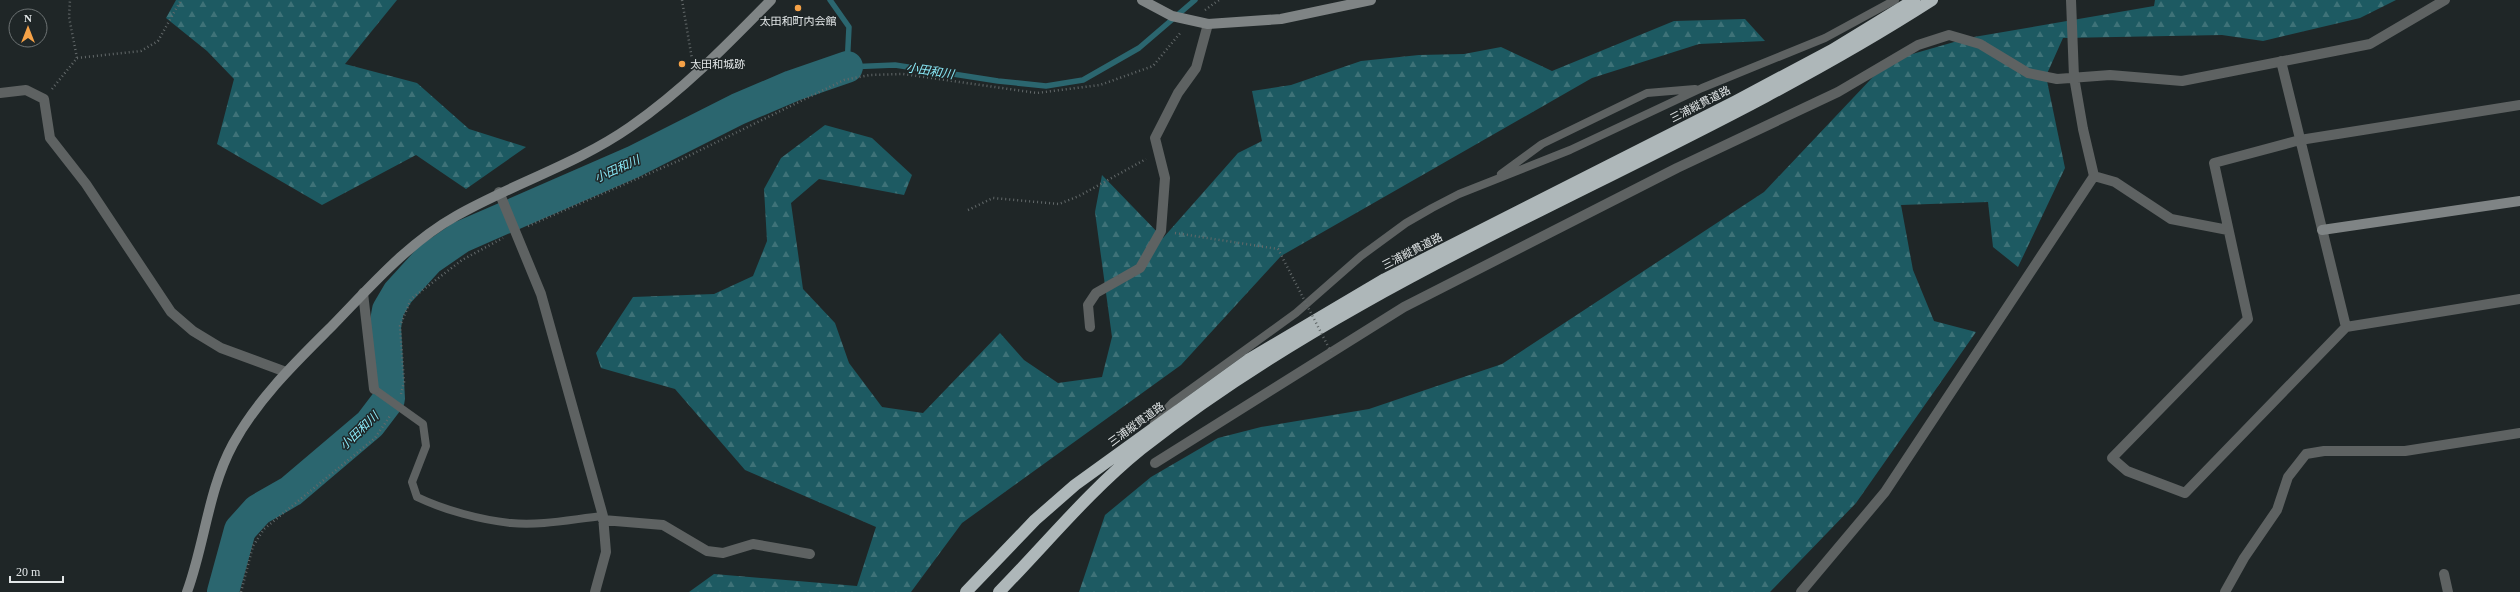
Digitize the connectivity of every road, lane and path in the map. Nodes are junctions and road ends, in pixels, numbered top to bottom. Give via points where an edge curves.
1 (70, 0) edge
2 (181, 0) edge
3 (682, 0) edge
4 (771, 0) edge
5 (1142, 0) edge
6 (1219, 0) edge
7 (1371, 0) edge
8 (1895, 0) edge
9 (1914, 0) edge
10 (1932, 0) edge
11 (2071, 0) edge
12 (2445, 0) edge
13 (1191, 20) junction
14 (1208, 24) junction
15 (77, 58) junction
16 (2281, 62) junction
17 (695, 76) junction
18 (2074, 77) junction
19 (1702, 88) junction
20 (0, 93) edge
21 (44, 99) junction
22 (2520, 105) edge
23 (2300, 140) junction
24 (1158, 151) junction
25 (2094, 176) junction
26 (1490, 181) junction
27 (499, 192) junction
28 (2520, 201) edge
29 (968, 210) dead end
30 (2228, 230) junction
31 (2322, 230) junction
32 (1161, 231) junction
33 (516, 232) junction
34 (364, 293) junction
35 (2520, 299) edge
36 (1090, 327) dead end
37 (2346, 327) junction
38 (1331, 352) junction
39 (286, 372) junction
40 (374, 389) joint
41 (398, 406) junction
42 (2520, 433) edge
43 (1142, 435) junction
44 (1155, 463) dead end
45 (603, 518) junction
46 (810, 554) dead end
47 (2444, 574) dead end
48 (186, 592) edge
49 (241, 592) edge
50 (595, 592) edge
51 (966, 592) edge
52 (1000, 592) edge
53 (1801, 592) edge
54 (2225, 592) edge
55 (2448, 592) edge

1 - 15 path via 69,17
2 - 15 path via 158,41 141,51
3 - 17 path
4 - 17 street
5 - 13 street via 1172,16
6 - 13 path
7 - 14 street via 1281,19
8 - 19 lane via 1825,38
9 - 43 highway, 三浦縦貫道路 via 1799,68 1346,300 1248,360
10 - 52 highway, 三浦縦貫道路 via 1837,59 1350,309 1253,369 1139,451 1103,484
11 - 18 street
12 - 16 street via 2370,44
13 - 14 street
13 - 33 path via 1153,66 1100,85 1037,93 903,74 870,75 844,80 678,161
14 - 24 street via 1196,68 1178,93 1155,138
15 - 21 path
16 - 18 street via 2182,81 2110,75
16 - 23 street
17 - 27 street via 628,129
18 - 25 street
18 - 38 street via 2057,79 2028,73 1980,44 1949,35 1918,45 1838,92 1677,168 1404,307
19 - 26 lane via 1570,150
19 - 26 lane via 1647,92 1542,144
20 - 21 street via 26,90
21 - 39 street via 50,138 86,184 171,312 193,331 221,348
22 - 23 street
23 - 30 street via 2214,163
23 - 31 street
24 - 29 path via 1079,196 1059,204 993,198
24 - 32 street via 1165,178
25 - 30 street via 2114,182 2171,219
25 - 53 street via 1885,492
26 - 43 lane via 1445,200 1384,238 1296,313 1173,402
27 - 33 street
27 - 34 street via 453,217 404,253
28 - 31 street
30 - 37 street via 2248,319 2112,458 2127,472 2184,493
31 - 37 street
32 - 36 street via 1140,268 1096,293 1088,305
32 - 38 path, bridge via 1278,249
33 - 41 path via 462,260 411,299 400,326 404,382
33 - 45 street via 541,294
34 - 39 street
34 - 40 street
35 - 37 street
38 - 44 street
39 - 48 street via 250,414 224,464 212,497 196,564
40 - 41 lane
41 - 45 lane via 423,424 426,446 412,482 417,497 438,507 511,523
41 - 49 path via 375,438 264,530 253,546
42 - 54 street via 2405,451 2324,451 2306,454 2288,477 2277,510 2244,558
43 - 51 highway, 三浦縦貫道路 via 1054,502
45 - 46 street via 663,525 707,552 723,553 753,544
45 - 50 street via 606,552
47 - 55 street

